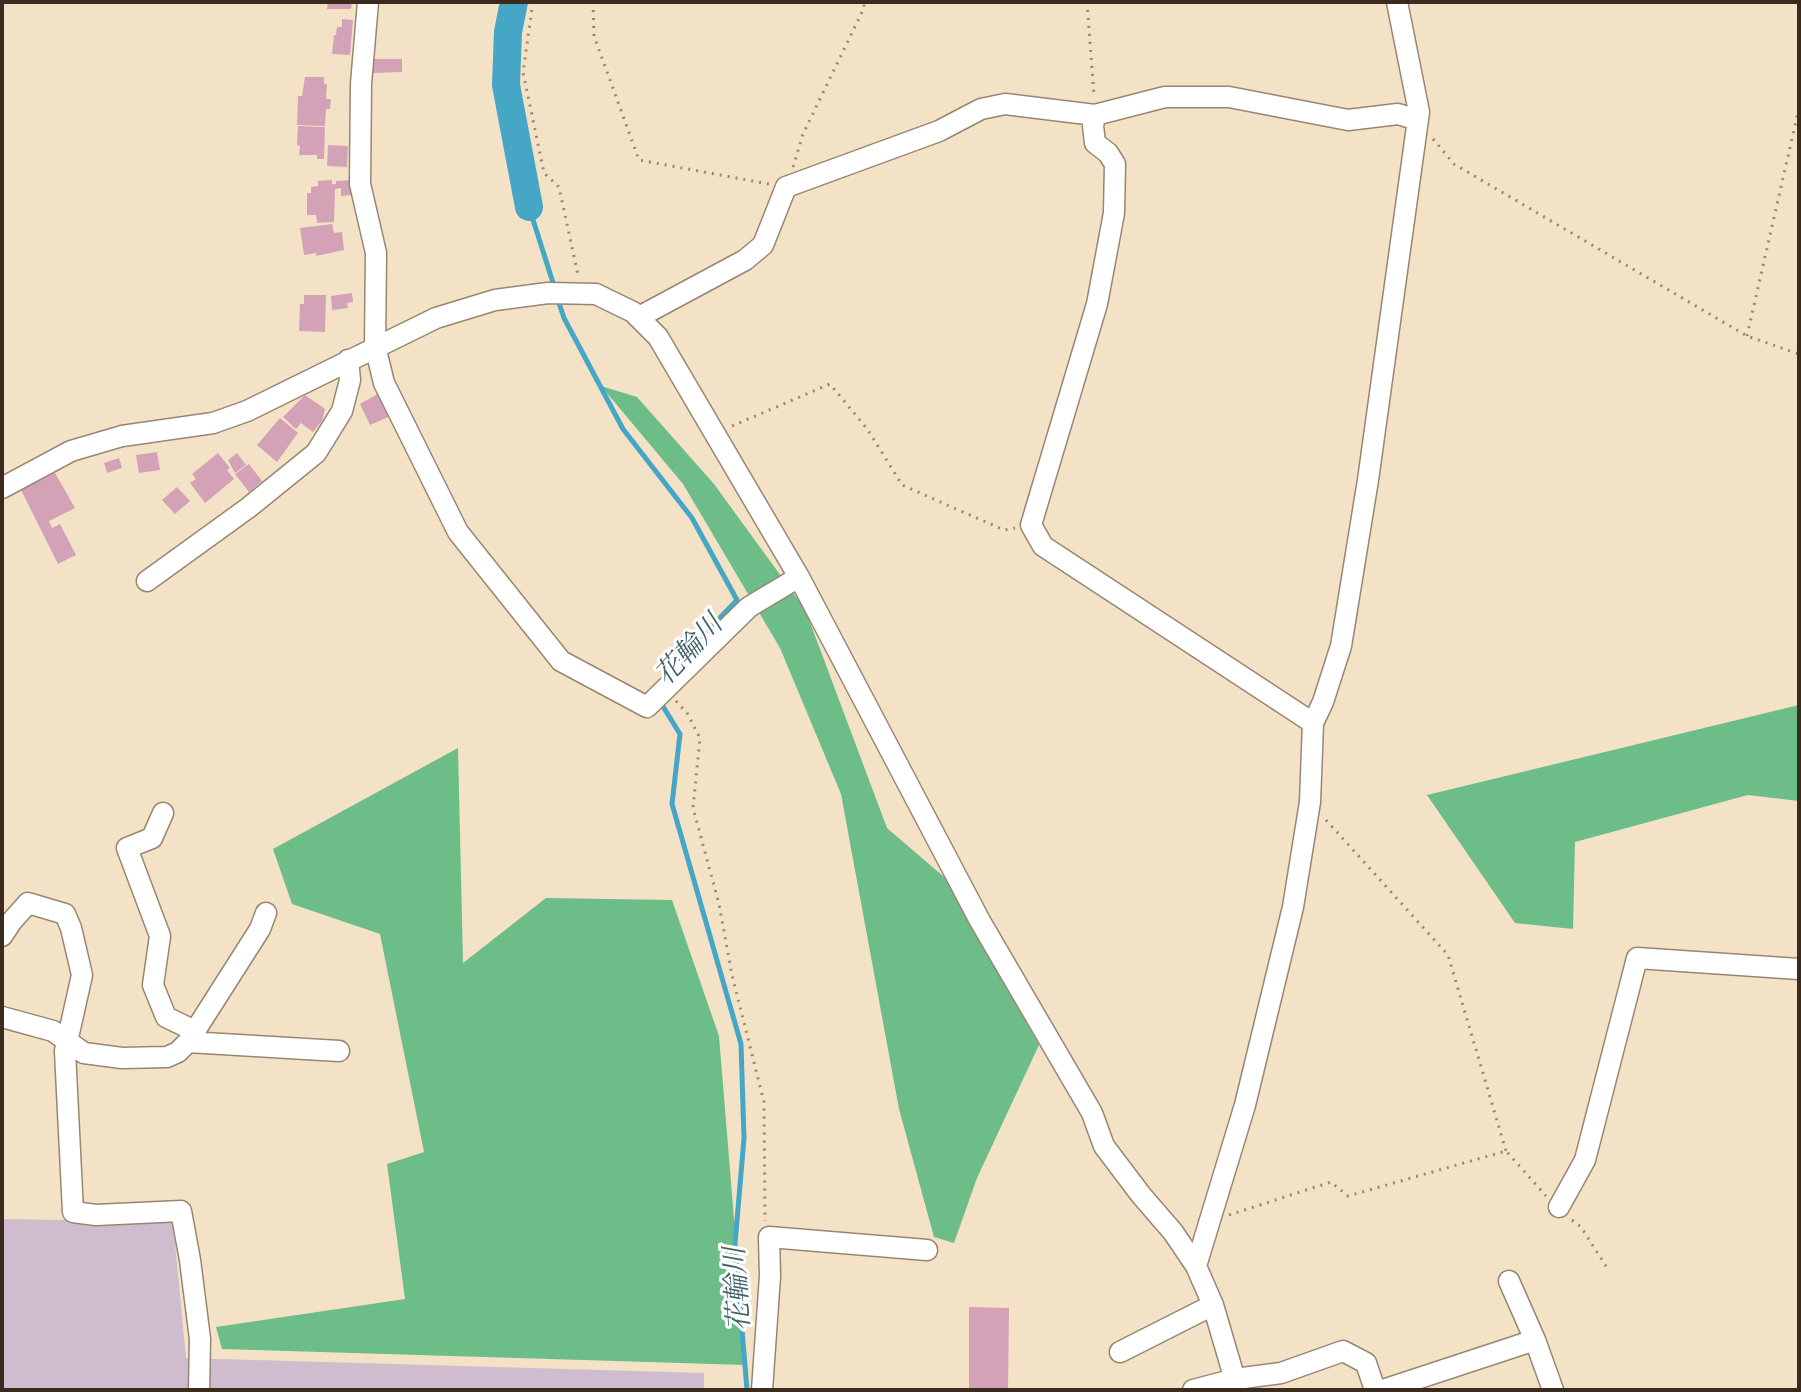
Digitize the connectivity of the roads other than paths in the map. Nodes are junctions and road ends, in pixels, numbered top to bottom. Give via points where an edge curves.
1 (368, 2) edge
2 (1397, 2) edge
3 (1095, 115) junction
4 (1418, 120) junction
5 (639, 317) junction
6 (375, 346) junction
7 (348, 360) junction
8 (2, 488) edge
9 (799, 577) junction
10 (147, 581) dead end
11 (1313, 723) junction
12 (163, 813) dead end
13 (266, 913) dead end
14 (2, 936) edge
15 (1799, 969) edge
16 (2, 1017) edge
17 (192, 1036) junction
18 (66, 1041) junction
19 (339, 1051) dead end
20 (1559, 1207) road end
21 (927, 1250) dead end
22 (1196, 1266) junction
23 (1509, 1281) dead end
24 (1213, 1305) junction
25 (1535, 1340) junction
26 (1120, 1352) dead end
27 (1237, 1385) edge
28 (199, 1390) edge
29 (762, 1390) edge
30 (1193, 1390) edge
31 (1375, 1390) edge
32 (1383, 1390) edge
33 (1553, 1390) edge

1 - 6 street via 360,184 376,253
2 - 4 street
3 - 4 street via 1165,97 1229,97 1348,120 1398,114
3 - 5 street via 1005,104 981,109 939,131 786,187 763,245
3 - 11 street via 1095,143 1115,164 1114,213 1097,304 1031,525 1043,546
4 - 11 street via 1341,646
5 - 6 street via 596,294 548,293 495,300 436,318
5 - 9 street via 658,337
6 - 7 street
6 - 9 street via 384,383 458,532 561,661 647,707 749,607
7 - 8 street via 247,411 213,423 122,436 71,451
7 - 10 street via 350,380 342,411 316,453
9 - 22 street via 980,921 1092,1113 1104,1146
11 - 22 street via 1310,802 1289,922 1245,1105
12 - 17 street via 152,838 127,848 160,936 153,985 166,1017
13 - 17 street
14 - 18 street via 28,903 65,914 82,975
15 - 20 street via 1637,958 1585,1160
16 - 18 street via 53,1031
17 - 18 street via 167,1057 84,1053
17 - 19 street
18 - 28 street via 73,1212 181,1211 200,1339
21 - 29 street via 769,1237
22 - 24 street
23 - 25 street
24 - 26 street
24 - 27 street
25 - 32 street
25 - 33 street
27 - 30 street
27 - 31 street via 1343,1351 1366,1363

